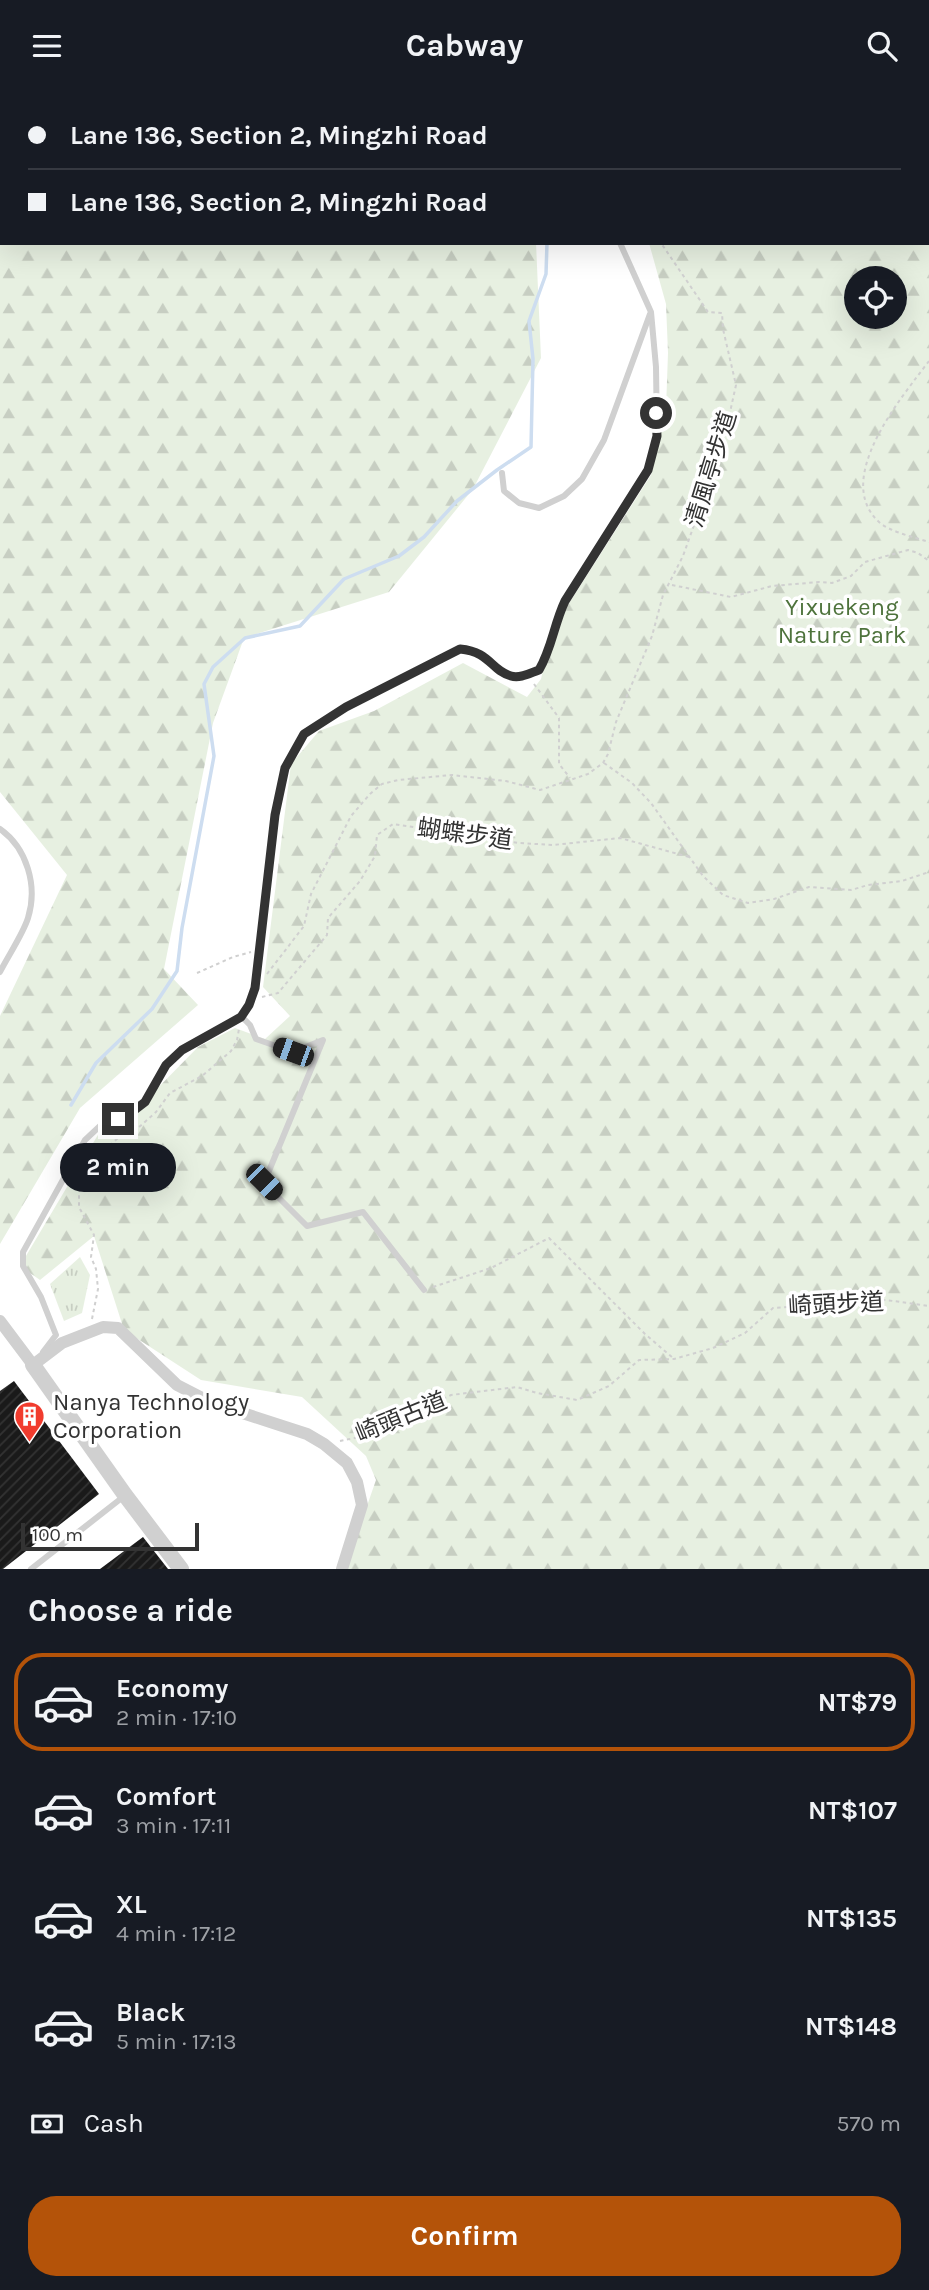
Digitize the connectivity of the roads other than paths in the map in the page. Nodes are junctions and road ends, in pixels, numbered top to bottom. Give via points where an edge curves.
1 (621, 245) edge
2 (651, 312) junction
3 (502, 473) dead end
4 (0, 829) edge
5 (0, 972) edge
6 (242, 1018) junction
7 (424, 1290) road end
8 (0, 1321) edge
9 (33, 1365) junction
10 (125, 1495) junction
11 (31, 1569) edge
12 (181, 1569) edge
13 (342, 1569) edge

1 - 2 lane
2 - 3 lane via 604,440 582,478 564,496 538,508 519,503 504,491
2 - 6 lane via 657,436 648,470 565,601 539,670 511,676 486,657 460,649 346,707 304,734 285,768 275,815 255,988
4 - 5 lane via 19,848 32,877 28,918
6 - 7 lane via 256,1039 293,1052 323,1040 264,1182 307,1226 363,1212
6 - 9 lane via 182,1050 166,1065 145,1102 101,1125 85,1140 23,1252 23,1266 56,1335
8 - 9 street
9 - 10 street
9 - 13 street via 62,1343 103,1327 118,1328 177,1385 324,1444 347,1463 362,1505
10 - 11 lane
10 - 12 street

